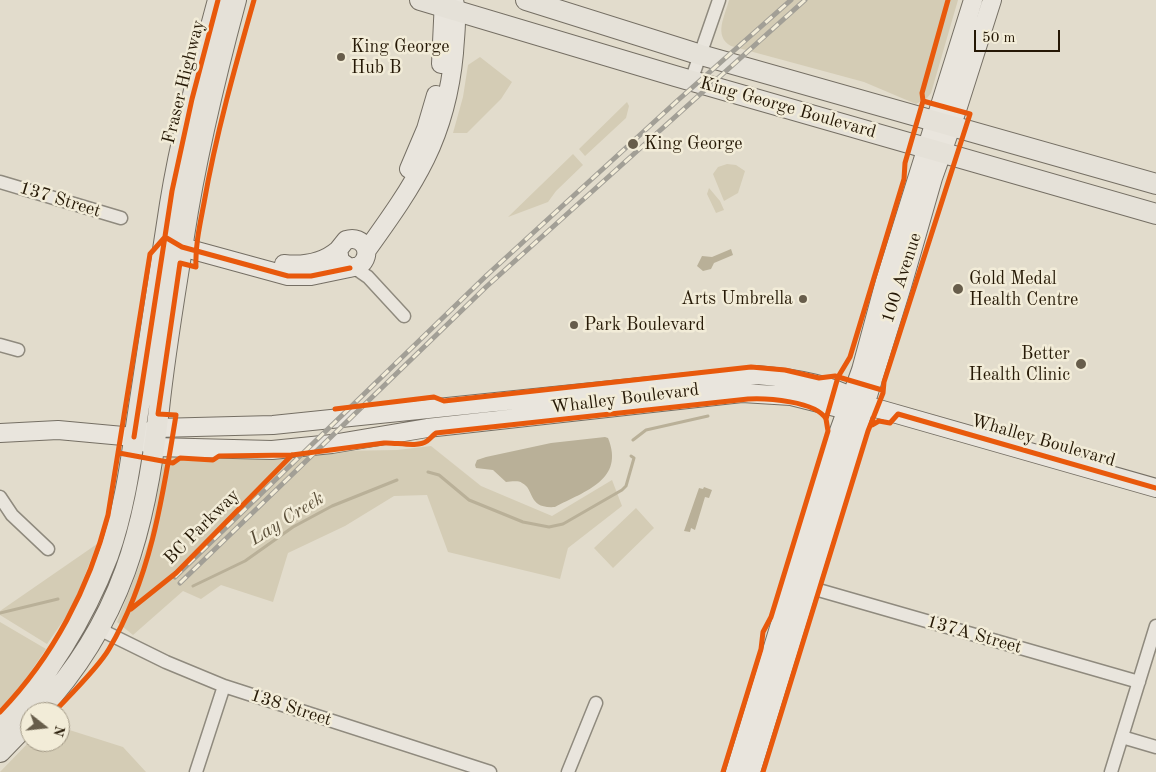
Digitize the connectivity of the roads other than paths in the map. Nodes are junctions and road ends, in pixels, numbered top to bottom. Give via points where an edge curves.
1 (218, 0) edge
2 (236, 0) edge
3 (420, 0) edge
4 (526, 0) edge
5 (719, 0) edge
6 (972, 0) edge
7 (992, 0) edge
8 (449, 5) edge
9 (700, 55) junction
10 (692, 81) junction
11 (944, 122) junction
12 (935, 150) junction
13 (0, 182) edge
14 (1156, 184) edge
15 (1156, 214) edge
16 (121, 218) dead end
17 (177, 240) junction
18 (360, 260) junction
19 (404, 316) dead end
20 (0, 345) edge
21 (18, 350) dead end
22 (854, 404) junction
23 (0, 433) edge
24 (134, 437) junction
25 (156, 438) junction
26 (1156, 488) edge
27 (0, 497) edge
28 (48, 549) dead end
29 (808, 587) junction
30 (1156, 626) edge
31 (99, 629) junction
32 (1139, 682) junction
33 (224, 686) junction
34 (46, 702) edge
35 (596, 703) dead end
36 (0, 729) edge
37 (20, 731) edge
38 (1122, 737) junction
39 (1156, 747) edge
40 (0, 752) edge
41 (196, 772) edge
42 (490, 772) edge
43 (568, 772) edge
44 (735, 772) edge
45 (752, 772) edge
46 (1111, 772) edge

1 - 17 main road, Fraser Highway via 184,135
2 - 17 main road, Fraser Highway
3 - 8 main road, King George Boulevard
4 - 9 main road, King George Boulevard
5 - 9 street
6 - 11 main road
7 - 11 main road
8 - 10 main road, King George Boulevard
8 - 18 main road via 439,75 423,135 389,206 367,232
9 - 10 street
9 - 11 main road, King George Boulevard
10 - 12 main road, King George Boulevard
11 - 12 main road, 100 Avenue
11 - 14 main road, King George Boulevard
12 - 15 main road, King George Boulevard
12 - 22 main road, 100 Avenue
13 - 16 street, 137 Street
17 - 18 main road via 288,276 311,276
17 - 18 main road via 285,265 314,262 338,250 340,261
17 - 24 main road, Fraser Highway
17 - 25 main road, Fraser Highway
18 - 19 street
20 - 21 street
22 - 25 main road, Whalley Boulevard via 742,393 427,428 299,448 248,450
22 - 25 main road, Whalley Boulevard via 788,379 742,375
22 - 26 main road, Whalley Boulevard
22 - 29 main road, 100 Avenue
22 - 44 main road, 100 Avenue
23 - 24 main road, Whalley Boulevard via 58,430
24 - 25 main road, Whalley Boulevard
24 - 36 main road, Fraser Highway via 116,530 89,601 44,677
25 - 31 main road, Fraser Highway via 146,501 133,549
27 - 28 street via 12,514
29 - 32 street, 137A Street
29 - 45 main road, 100 Avenue
30 - 32 street
31 - 33 street, 138 Street
31 - 34 main road, Fraser Highway via 77,666
32 - 38 street
33 - 41 street
33 - 42 street, 138 Street
35 - 43 street
37 - 40 main road
38 - 39 street
38 - 46 street

